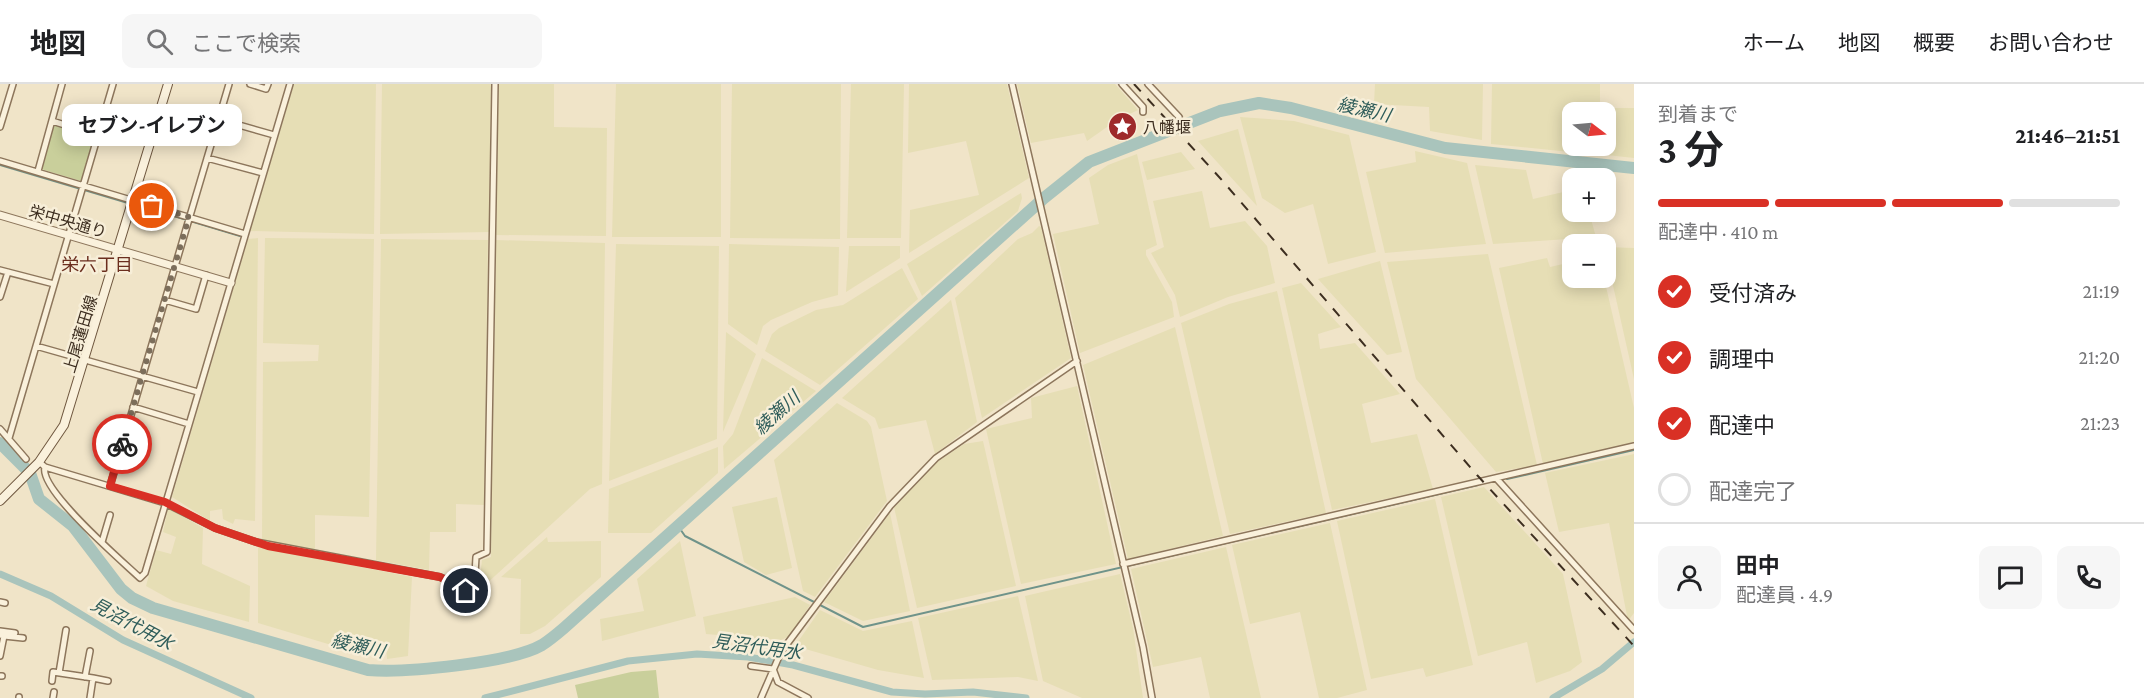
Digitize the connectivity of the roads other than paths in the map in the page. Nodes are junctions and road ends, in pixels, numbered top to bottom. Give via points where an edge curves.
1 (13, 84) edge
2 (62, 84) edge
3 (112, 84) edge
4 (168, 84) edge
5 (229, 84) edge
6 (250, 84) edge
7 (268, 84) edge
8 (290, 84) edge
9 (495, 84) edge
10 (1012, 84) edge
11 (1122, 84) edge
12 (1148, 84) edge
13 (1143, 112) dead end
14 (1179, 117) dead end
15 (218, 119) junction
16 (52, 121) junction
17 (0, 127) edge
18 (98, 135) junction
19 (274, 135) junction
20 (207, 158) junction
21 (0, 160) edge
22 (38, 171) junction
23 (263, 173) junction
24 (83, 185) junction
25 (133, 200) junction
26 (0, 215) edge
27 (189, 217) junction
28 (245, 234) junction
29 (68, 235) junction
30 (119, 250) junction
31 (175, 267) junction
32 (0, 270) edge
33 (8, 272) junction
34 (206, 275) junction
35 (231, 283) junction
36 (54, 284) junction
37 (0, 297) edge
38 (165, 300) junction
39 (36, 346) junction
40 (86, 360) junction
41 (1077, 362) junction
42 (143, 376) junction
43 (198, 392) junction
44 (134, 407) junction
45 (189, 424) junction
46 (0, 429) edge
47 (9, 438) junction
48 (1634, 446) edge
49 (26, 459) dead end
50 (42, 464) junction
51 (1496, 478) junction
52 (110, 486) junction
53 (0, 501) edge
54 (165, 502) junction
55 (110, 516) dead end
56 (102, 542) junction
57 (1123, 564) junction
58 (1633, 629) edge
59 (66, 630) dead end
60 (15, 633) dead end
61 (1, 634) edge
62 (24, 638) dead end
63 (90, 651) dead end
64 (0, 656) edge
65 (751, 666) dead end
66 (774, 668) junction
67 (59, 673) junction
68 (85, 677) junction
69 (93, 678) junction
70 (52, 681) dead end
71 (108, 681) dead end
72 (90, 698) edge
73 (761, 698) edge
74 (808, 698) edge
75 (1152, 698) edge

1 - 17 street
2 - 16 street
3 - 18 street
4 - 25 main road, 上尾蓮田線
5 - 15 street
6 - 7 street via 266,89
8 - 19 street
9 - 54 street via 487,552 476,557 474,591 440,577 256,542 215,528
10 - 41 street
11 - 13 street
12 - 14 street
15 - 19 street
15 - 20 street
16 - 18 street
16 - 22 street
18 - 24 street
19 - 23 street
20 - 23 street
20 - 27 street
21 - 22 street
22 - 24 street
23 - 28 street
24 - 25 street
24 - 29 street
25 - 27 street
25 - 30 main road, 上尾蓮田線
26 - 29 street, 栄中央通り
27 - 28 street
27 - 31 street
28 - 35 street
29 - 30 street, 栄中央通り
29 - 36 street
30 - 31 street, 栄中央通り
30 - 40 main road, 上尾蓮田線
31 - 34 street, 栄中央通り
31 - 38 street
32 - 33 street
33 - 36 street
33 - 37 street
34 - 35 street, 栄中央通り
34 - 38 street via 196,309
35 - 43 street
36 - 39 street
38 - 42 street
39 - 40 street
39 - 47 street
40 - 42 street
40 - 50 main road, 上尾蓮田線 via 64,425
41 - 57 street
41 - 66 street via 928,466 848,559
42 - 43 street
42 - 44 street
43 - 45 street
44 - 45 street
44 - 52 street
45 - 54 street
46 - 47 street
47 - 49 street
48 - 51 street
50 - 52 street
50 - 53 main road, 上尾蓮田線
50 - 56 street via 50,485
51 - 57 street
51 - 58 street
52 - 54 street
54 - 56 street via 145,573 140,578
55 - 56 street
57 - 75 street
59 - 67 street
60 - 61 street
61 - 62 street
61 - 64 street
63 - 68 street
65 - 66 street
66 - 73 street
66 - 74 street via 778,682
67 - 68 street
67 - 70 street via 53,672
68 - 69 street
69 - 71 street
69 - 72 street

